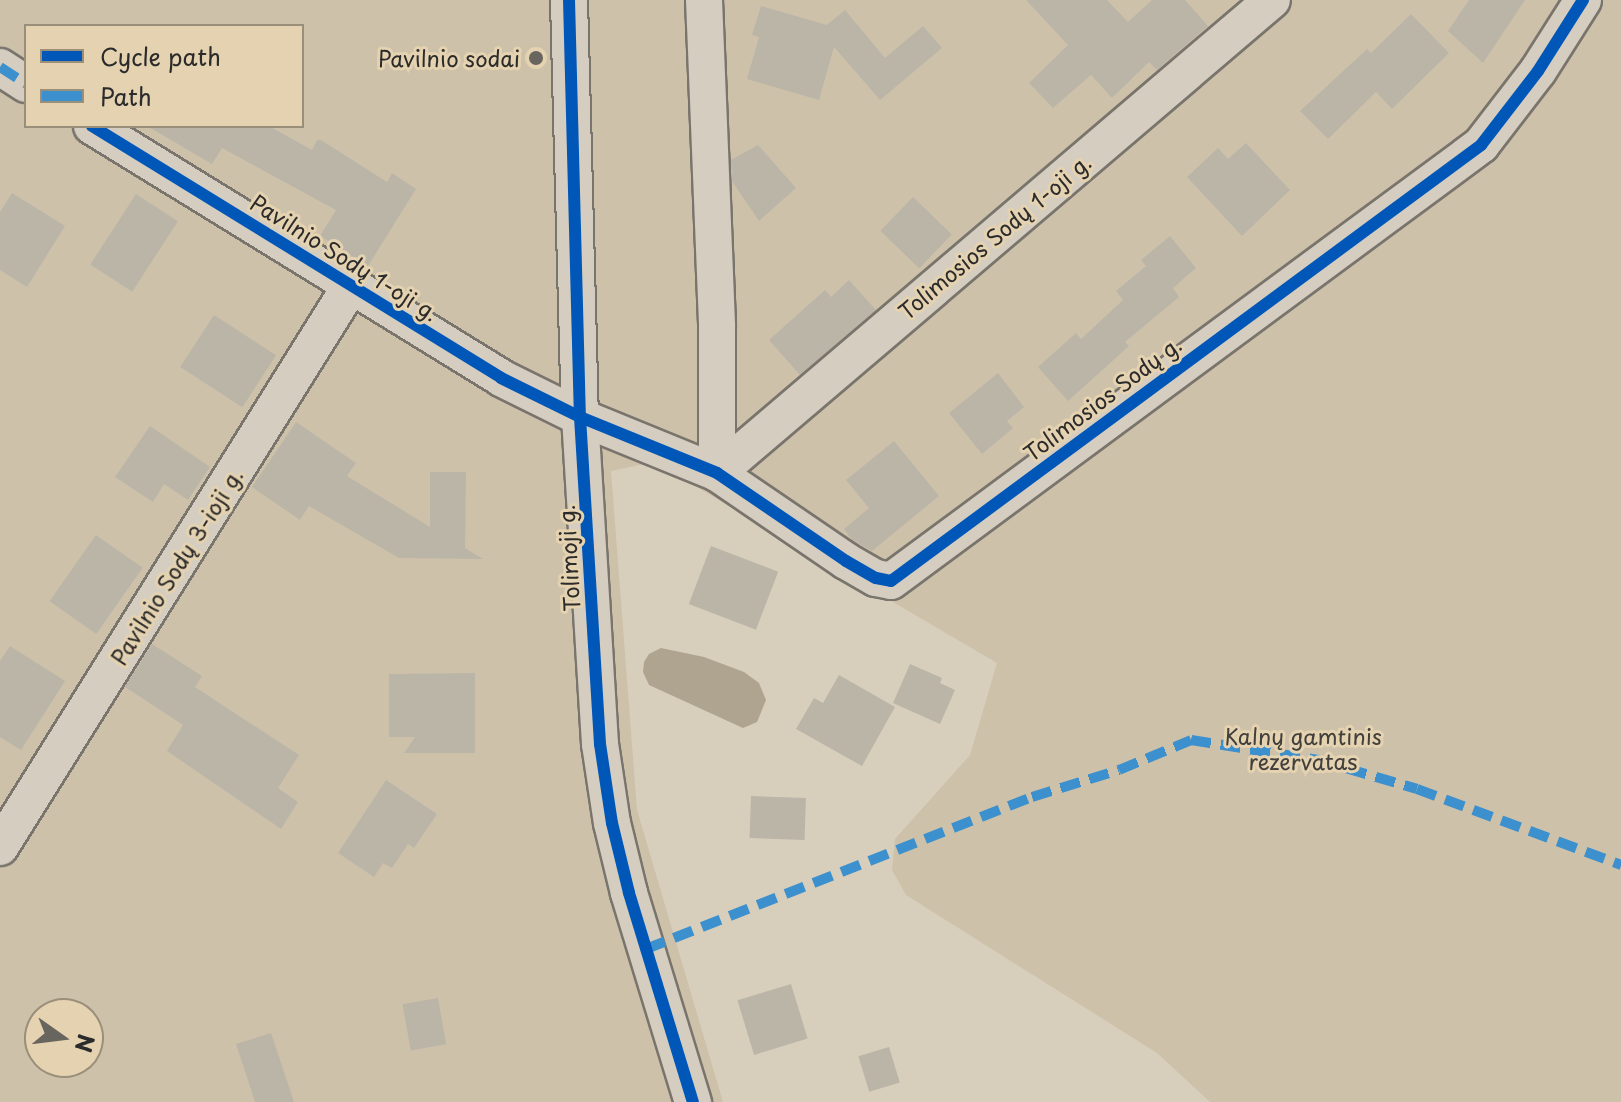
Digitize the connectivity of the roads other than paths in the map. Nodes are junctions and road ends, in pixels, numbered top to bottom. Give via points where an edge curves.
1 (569, 0) edge
2 (1272, 0) edge
3 (1583, 0) edge
4 (708, 3) edge
5 (0, 67) edge
6 (24, 83) edge
7 (95, 128) edge
8 (352, 284) junction
9 (580, 417) junction
10 (717, 473) junction
11 (0, 847) edge
12 (693, 1102) edge

1 - 9 street, Tolimoji g.
2 - 10 street, Tolimosios Sodų 1-oji g.
3 - 10 street, Tolimosios Sodų g. via 1538,71 1481,145 891,581 846,561
4 - 10 street
5 - 6 street
7 - 8 street, Pavilnio Sodų 1-oji g.
8 - 9 street, Pavilnio Sodų 1-oji g. via 501,378
8 - 11 street, Pavilnio Sodų 3-ioji g.
9 - 10 street, Tolimosios Sodų g.
9 - 12 street, Tolimoji g. via 597,699 612,823

